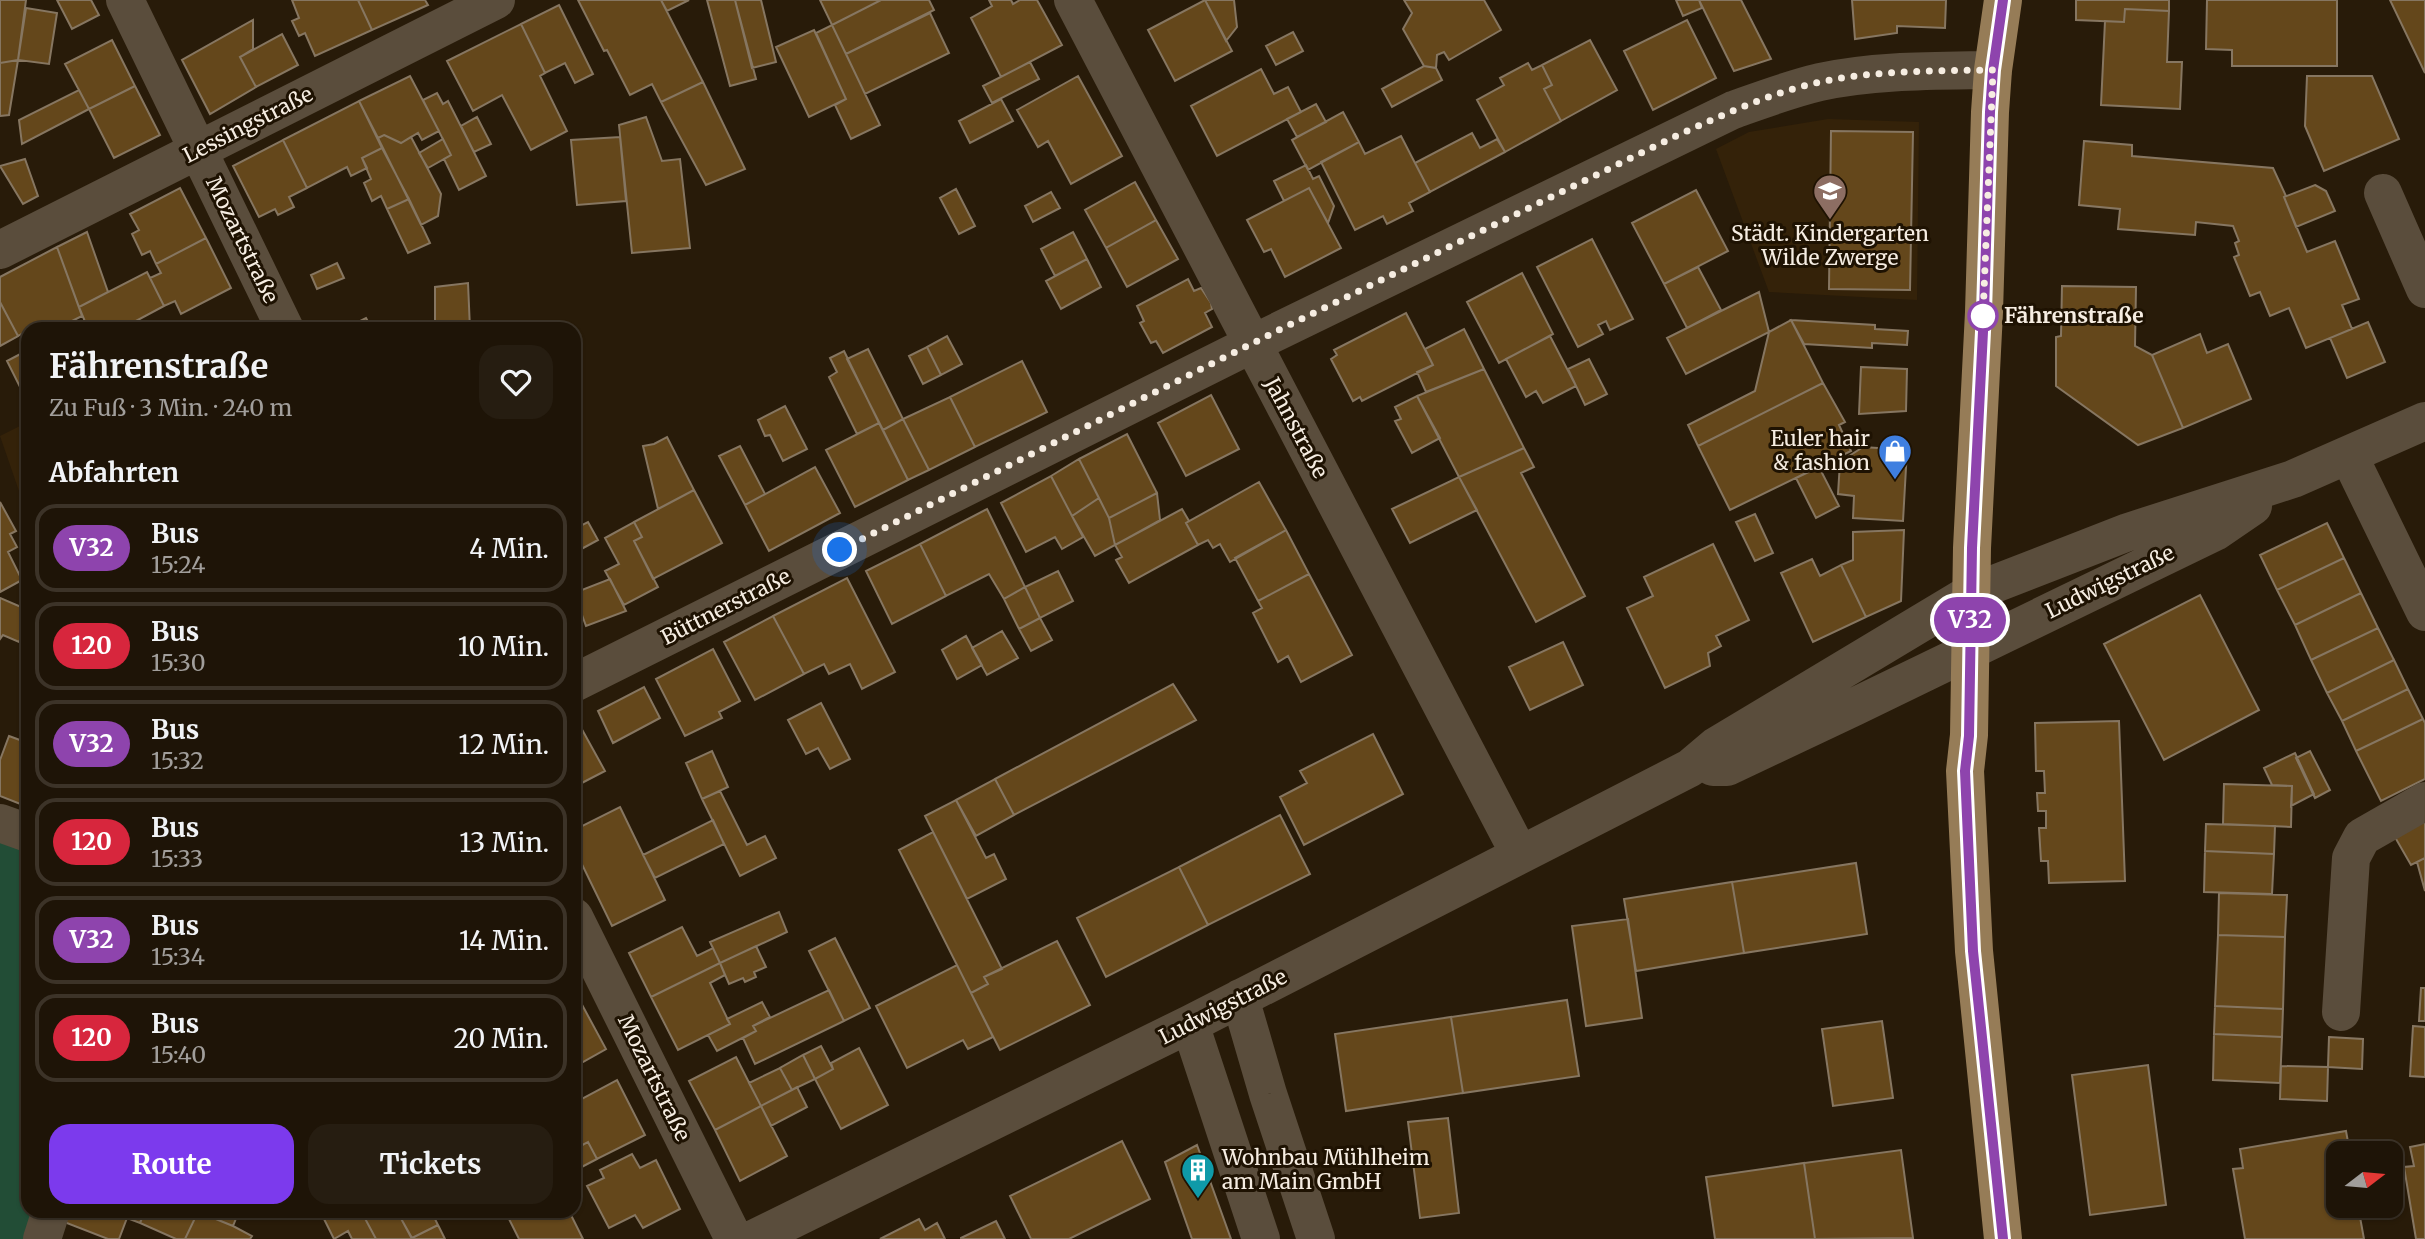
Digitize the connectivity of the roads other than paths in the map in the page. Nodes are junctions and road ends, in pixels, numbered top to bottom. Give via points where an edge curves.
1 (125, 0) edge
2 (496, 0) edge
3 (1073, 0) edge
4 (2003, 0) edge
5 (1993, 70) junction
6 (198, 151) junction
7 (2383, 193) dead end
8 (0, 250) edge
9 (2425, 289) edge
10 (282, 322) edge
11 (1252, 344) junction
12 (2425, 421) edge
13 (2349, 456) junction
14 (2293, 479) junction
15 (1971, 593) junction
16 (2425, 612) edge
17 (1970, 652) junction
18 (581, 680) edge
19 (1690, 768) junction
20 (2425, 802) edge
21 (0, 823) edge
22 (21, 830) edge
23 (1520, 855) junction
24 (581, 931) edge
25 (1240, 998) junction
26 (2342, 1012) dead end
27 (1190, 1024) junction
28 (49, 1218) edge
29 (42, 1239) edge
30 (734, 1239) edge
31 (753, 1239) edge
32 (1261, 1239) edge
33 (1316, 1239) edge
34 (2003, 1239) edge

1 - 6 street, Mozartstraße
2 - 6 street, Lessingstraße
3 - 11 street, Jahnstraße
4 - 5 main road
5 - 11 street, Büttnerstraße via 1868,74 1794,89 1732,110
5 - 15 main road
6 - 8 street, Lessingstraße
6 - 10 street, Mozartstraße
7 - 9 street
11 - 18 street, Büttnerstraße
11 - 23 street, Jahnstraße
12 - 13 street
13 - 14 street
13 - 16 street
14 - 15 street via 2128,532
14 - 17 street, Ludwigstraße via 2215,532
15 - 17 main road
15 - 19 street, Ludwigstraße via 1716,746
17 - 19 street, Ludwigstraße via 1727,767
17 - 34 main road via 1965,771 1973,951
19 - 23 street, Ludwigstraße
20 - 26 street via 2362,837 2351,858
21 - 22 street
23 - 25 street, Ludwigstraße
24 - 30 street, Mozartstraße
25 - 27 street, Ludwigstraße
25 - 33 street
27 - 31 street, Ludwigstraße
27 - 32 street
28 - 29 street

